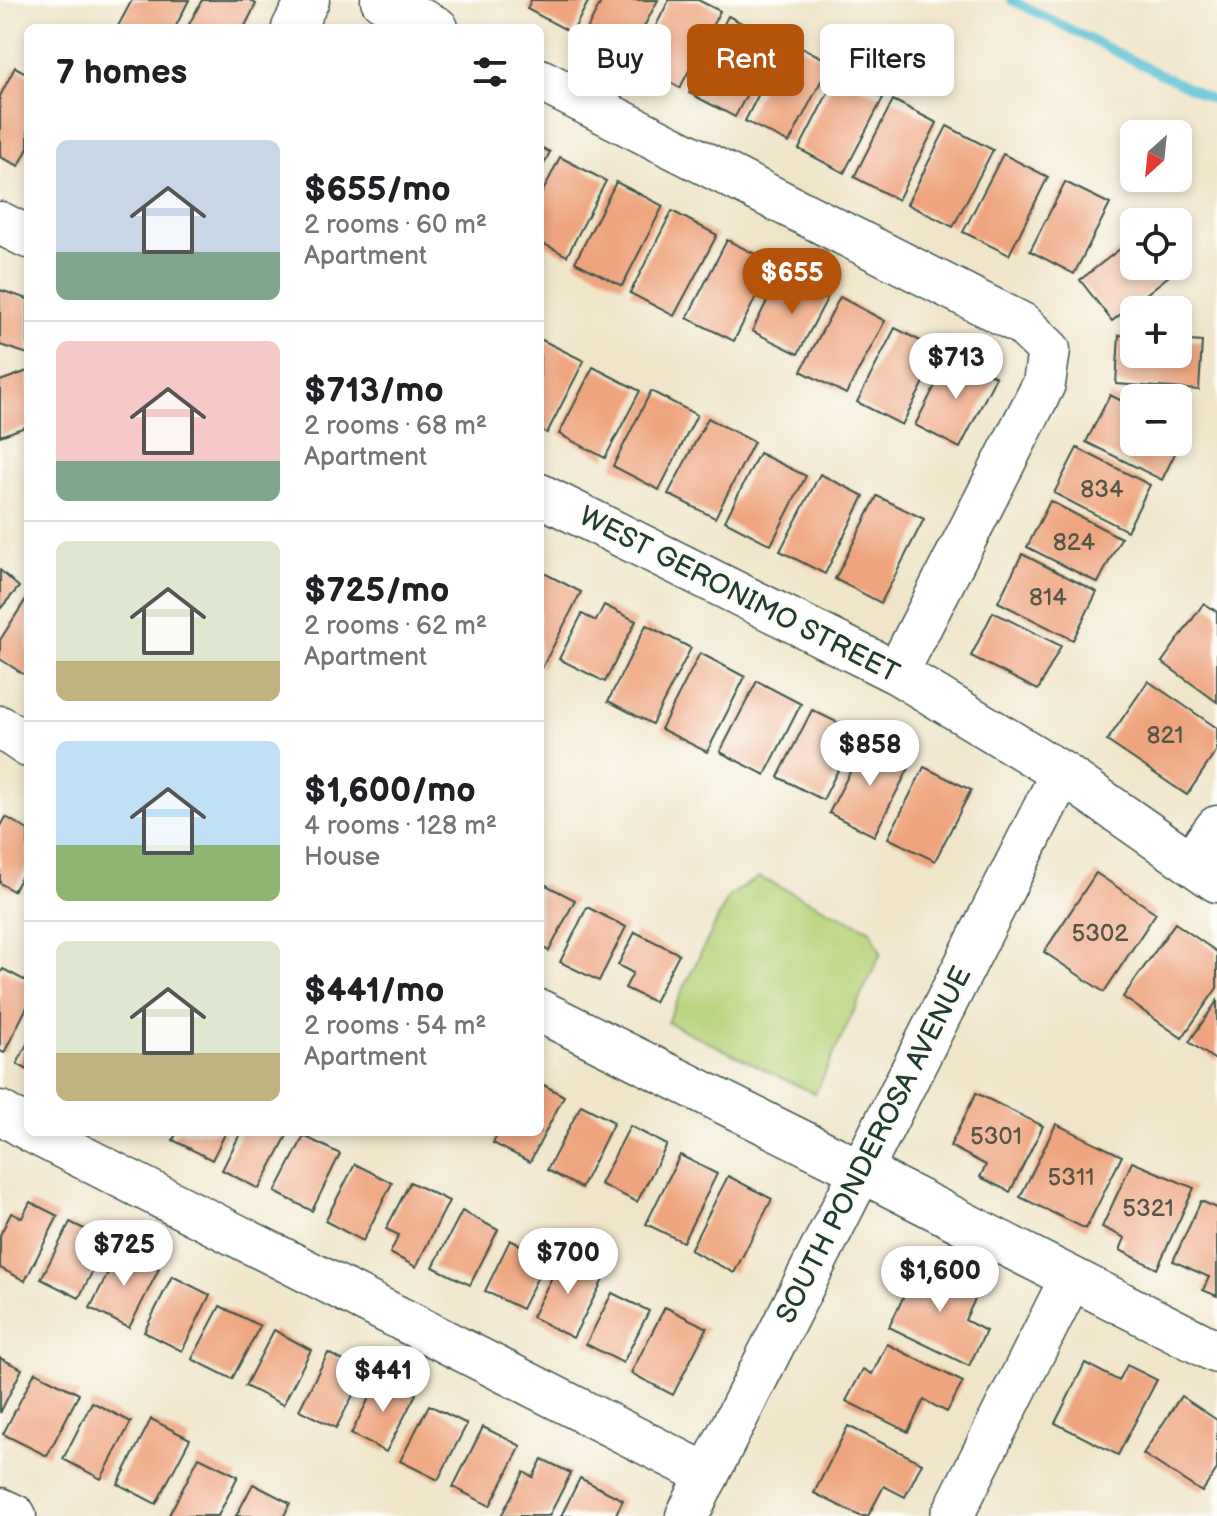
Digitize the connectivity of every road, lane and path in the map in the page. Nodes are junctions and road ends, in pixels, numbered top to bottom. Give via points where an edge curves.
1 (308, 0) edge
2 (382, 0) edge
3 (295, 24) edge
4 (429, 24) edge
5 (544, 82) edge
6 (0, 223) edge
7 (24, 235) edge
8 (544, 497) edge
9 (897, 673) junction
10 (0, 727) edge
11 (24, 743) edge
12 (1062, 773) junction
13 (1217, 827) edge
14 (1204, 871) edge
15 (544, 1013) edge
16 (0, 1112) edge
17 (24, 1127) edge
18 (41, 1136) edge
19 (861, 1171) junction
20 (1071, 1278) junction
21 (1217, 1352) edge
22 (708, 1475) junction
23 (0, 1509) edge
24 (15, 1516) edge
25 (687, 1516) edge
26 (952, 1516) edge

1 - 3 street
2 - 4 street
5 - 9 street via 1022,324 1049,350 1044,384
6 - 7 street
8 - 9 street, WEST GERONIMO STREET
9 - 12 street, WEST GERONIMO STREET
10 - 11 street
12 - 14 street, WEST GERONIMO STREET
12 - 19 street, SOUTH PONDEROSA AVENUE
13 - 14 street
15 - 19 street
16 - 17 street
18 - 22 street
19 - 20 street
19 - 22 street, SOUTH PONDEROSA AVENUE
20 - 21 street
20 - 26 street
22 - 25 street, SOUTH PONDEROSA AVENUE
23 - 24 street

